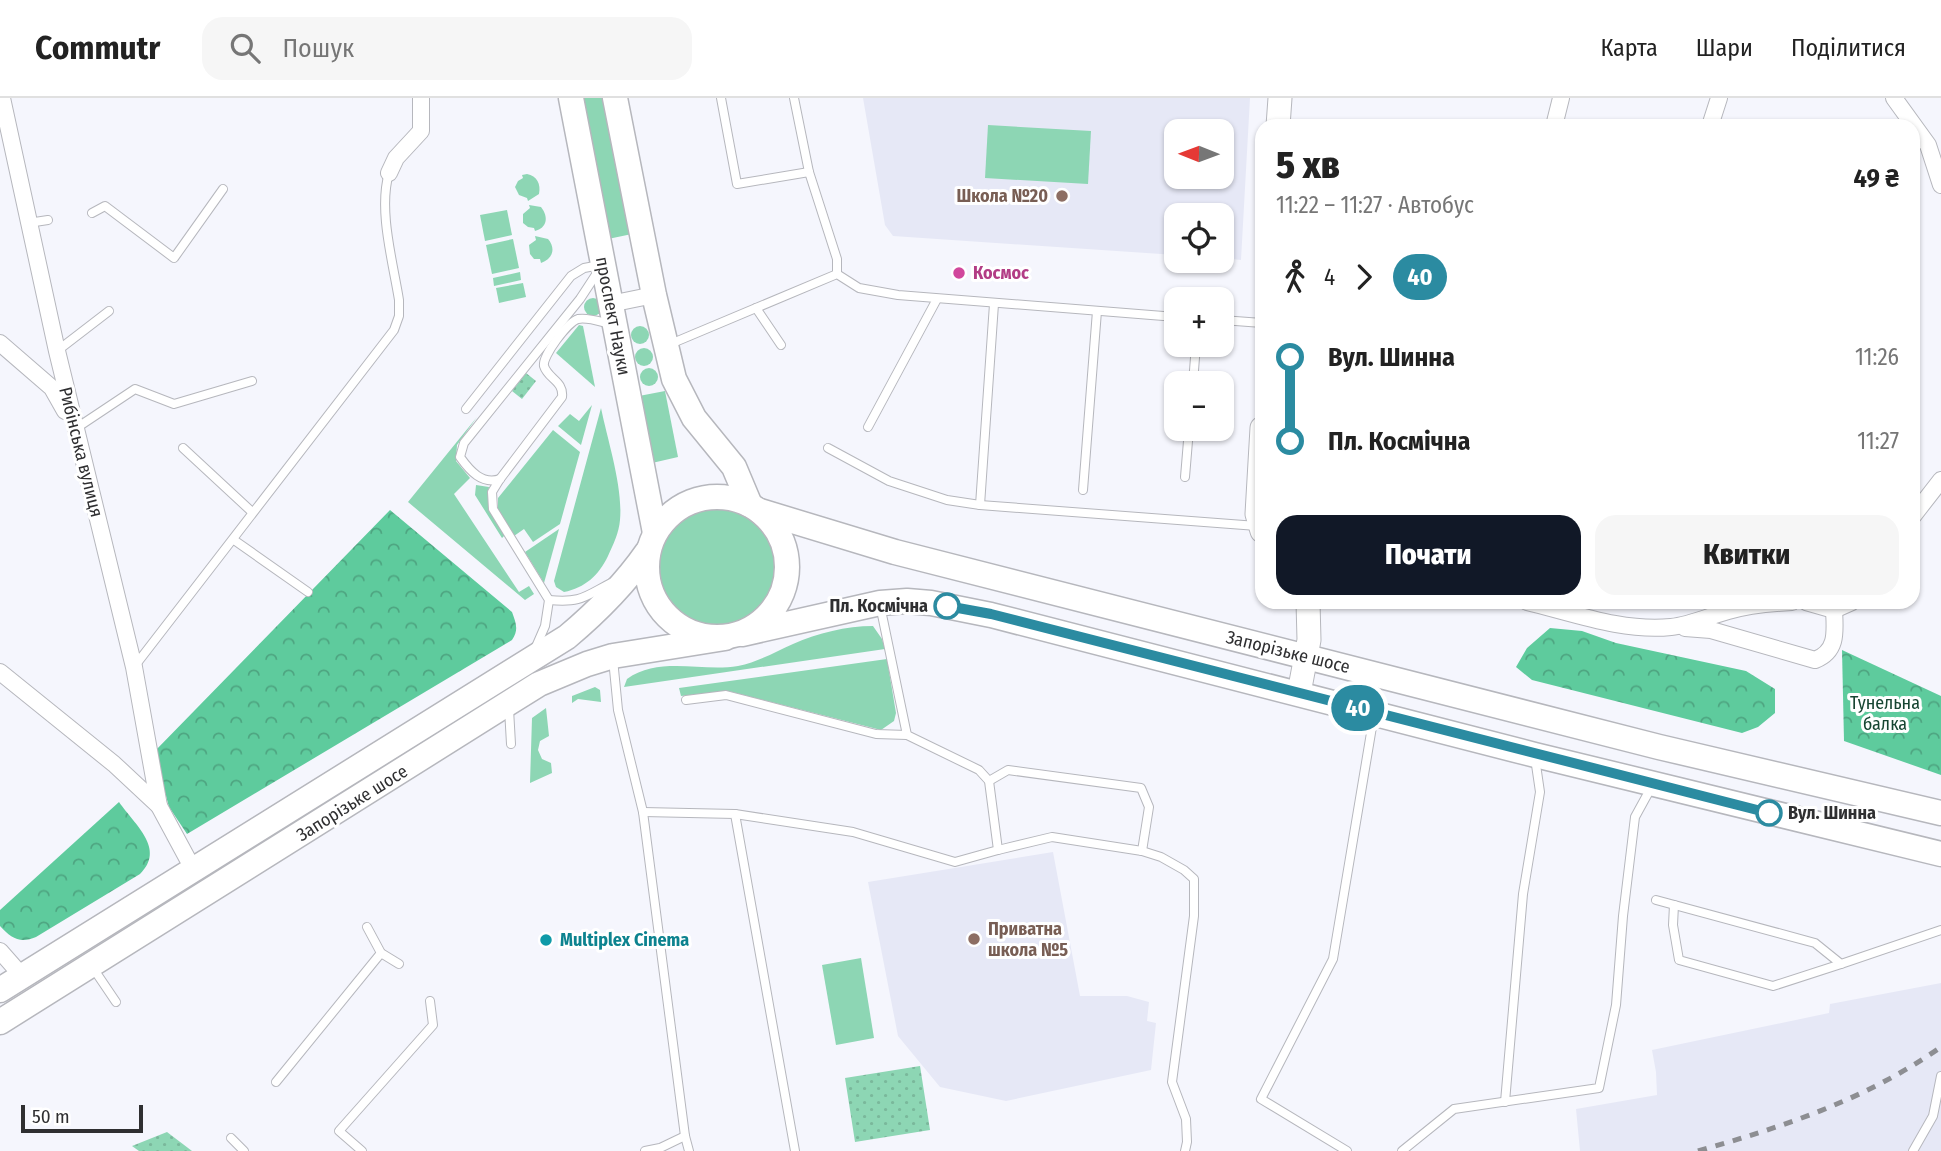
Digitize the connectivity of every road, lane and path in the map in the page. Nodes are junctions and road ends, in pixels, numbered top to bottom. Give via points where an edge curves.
1 (2, 98) edge
2 (421, 98) edge
3 (571, 98) edge
4 (615, 98) edge
5 (721, 98) edge
6 (794, 98) edge
7 (1280, 98) edge
8 (1561, 98) edge
9 (1719, 98) edge
10 (1895, 98) edge
11 (1278, 119) edge
12 (1556, 119) edge
13 (1712, 119) edge
14 (1910, 119) edge
15 (1920, 134) edge
16 (809, 172) junction
17 (389, 173) joint
18 (1941, 185) edge
19 (223, 189) dead end
20 (92, 212) dead end
21 (48, 220) dead end
22 (28, 223) junction
23 (603, 265) junction
24 (837, 274) junction
25 (654, 295) junction
26 (937, 299) junction
27 (994, 303) junction
28 (756, 308) junction
29 (109, 311) dead end
30 (1097, 311) junction
31 (613, 314) junction
32 (1164, 316) edge
33 (1234, 321) edge
34 (1255, 322) edge
35 (0, 343) edge
36 (781, 345) dead end
37 (666, 346) junction
38 (57, 351) junction
39 (253, 381) dead end
40 (466, 409) dead end
41 (868, 427) dead end
42 (75, 429) junction
43 (1188, 441) edge
44 (828, 447) dead end
45 (183, 448) dead end
46 (1185, 477) dead end
47 (500, 479) junction
48 (1941, 480) edge
49 (1083, 490) dead end
50 (981, 505) junction
51 (1920, 507) edge
52 (755, 508) junction
53 (252, 512) dead end
54 (1255, 528) edge
55 (234, 540) junction
56 (651, 542) junction
57 (632, 573) junction
58 (308, 592) dead end
59 (548, 600) junction
60 (880, 603) junction
61 (1309, 609) edge
62 (1556, 609) edge
63 (1736, 609) edge
64 (1830, 609) edge
65 (1834, 610) joint
66 (1675, 627) junction
67 (733, 636) junction
68 (613, 656) junction
69 (1307, 656) junction
70 (530, 658) junction
71 (134, 667) junction
72 (0, 672) edge
73 (1298, 693) junction
74 (686, 700) dead end
75 (508, 704) junction
76 (1374, 712) junction
77 (907, 735) junction
78 (512, 744) dead end
79 (1535, 755) junction
80 (989, 781) junction
81 (1654, 783) junction
82 (159, 806) junction
83 (643, 812) junction
84 (1941, 813) edge
85 (735, 814) junction
86 (998, 850) junction
87 (1142, 851) junction
88 (1941, 855) edge
89 (193, 869) junction
90 (1656, 900) dead end
91 (1674, 905) junction
92 (367, 928) dead end
93 (1941, 930) edge
94 (0, 951) edge
95 (381, 953) junction
96 (399, 964) dead end
97 (1841, 964) junction
98 (91, 966) junction
99 (22, 976) junction
100 (0, 990) edge
101 (430, 1001) dead end
102 (116, 1002) dead end
103 (0, 1022) edge
104 (1941, 1076) edge
105 (276, 1082) dead end
106 (1504, 1102) junction
107 (685, 1136) junction
108 (231, 1138) dead end
109 (244, 1151) edge
110 (362, 1151) edge
111 (645, 1151) edge
112 (690, 1151) edge
113 (795, 1151) edge
114 (1185, 1151) edge
115 (1347, 1151) edge
116 (1402, 1151) edge
117 (1913, 1151) edge

1 - 22 street, Рибінська вулиця
2 - 17 street via 421,131 396,158
3 - 23 main road, проспект Науки
4 - 25 main road
5 - 16 lane via 737,184
6 - 16 lane
7 - 11 main road
8 - 12 street
9 - 13 street
10 - 14 street
15 - 18 street
16 - 24 lane via 837,259
17 - 55 lane via 384,204 399,300 394,330
19 - 20 lane via 174,258 105,206
21 - 22 lane
22 - 38 street, Рибінська вулиця
23 - 31 main road, проспект Науки
23 - 40 lane via 571,276
23 - 47 lane via 464,443 460,457 465,464 485,481
24 - 26 lane via 859,288
24 - 28 lane
25 - 31 street
25 - 37 main road
26 - 27 lane
26 - 41 lane
27 - 30 lane
27 - 50 lane
28 - 36 lane
28 - 37 lane
29 - 38 lane
30 - 32 lane
30 - 49 lane
31 - 47 lane via 572,322 545,355 544,365 560,384 562,397
31 - 56 main road, проспект Науки
33 - 34 lane
35 - 42 street via 52,388
37 - 52 main road via 679,392 733,467
38 - 42 street, Рибінська вулиця
39 - 42 lane via 174,404 135,389
42 - 71 street, Рибінська вулиця
43 - 46 lane
44 - 50 lane via 889,481 947,500
45 - 53 lane
47 - 59 lane via 492,492 493,509
48 - 51 street
50 - 54 lane
52 - 56 main road via 724,498 697,500 666,518
52 - 67 main road via 775,527 785,547 788,569 774,610 757,625
52 - 69 main road, Запорізьке шосе via 895,552
55 - 58 lane
55 - 71 lane
56 - 57 main road, Запорізьке шосе
56 - 67 main road via 649,585 670,620 687,632
57 - 59 lane via 580,600
57 - 70 main road, Запорізьке шосе via 598,612
59 - 70 lane via 545,626
60 - 67 main road, Запорізьке шосе
60 - 73 main road, Запорізьке шосе via 919,602 991,614
60 - 77 lane
61 - 69 main road
62 - 66 street via 1609,622
63 - 66 street
64 - 65 street
65 - 66 street via 1833,647 1815,660 1711,630
67 - 68 main road, Запорізьке шосе
68 - 75 main road, Запорізьке шосе via 563,673
68 - 83 lane via 618,710
69 - 73 main road
69 - 84 main road, Запорізьке шосе via 1659,747
70 - 89 main road, Запорізьке шосе
71 - 82 street, Рибінська вулиця
72 - 82 street
73 - 76 main road, Запорізьке шосе
74 - 77 lane via 726,695 876,734
75 - 78 lane
75 - 98 main road, Запорізьке шосе
76 - 79 main road, Запорізьке шосе
76 - 115 lane via 1333,959 1261,1098
77 - 80 lane via 979,770
79 - 81 main road, Запорізьке шосе
79 - 106 lane via 1540,792 1523,894
80 - 86 lane
80 - 87 lane via 1008,769 1141,788 1149,807
81 - 88 main road, Запорізьке шосе
81 - 106 lane via 1635,817 1616,1005 1599,1088
82 - 89 street
83 - 85 lane
83 - 107 lane
85 - 86 lane via 853,832 955,862
85 - 113 lane
86 - 87 lane via 1052,837
87 - 114 lane via 1184,870 1196,882 1172,1082 1186,1119
89 - 99 main road, Запорізьке шосе
90 - 91 lane
91 - 97 lane via 1815,943
91 - 97 lane via 1679,960 1773,986
92 - 95 lane
93 - 97 lane
94 - 99 street
95 - 96 lane
95 - 105 lane
98 - 102 lane
98 - 103 main road, Запорізьке шосе
99 - 100 main road, Запорізьке шосе
101 - 110 lane via 433,1025 339,1131
104 - 117 lane via 1933,1116
106 - 116 lane via 1454,1109
107 - 111 lane
107 - 112 lane
108 - 109 lane

